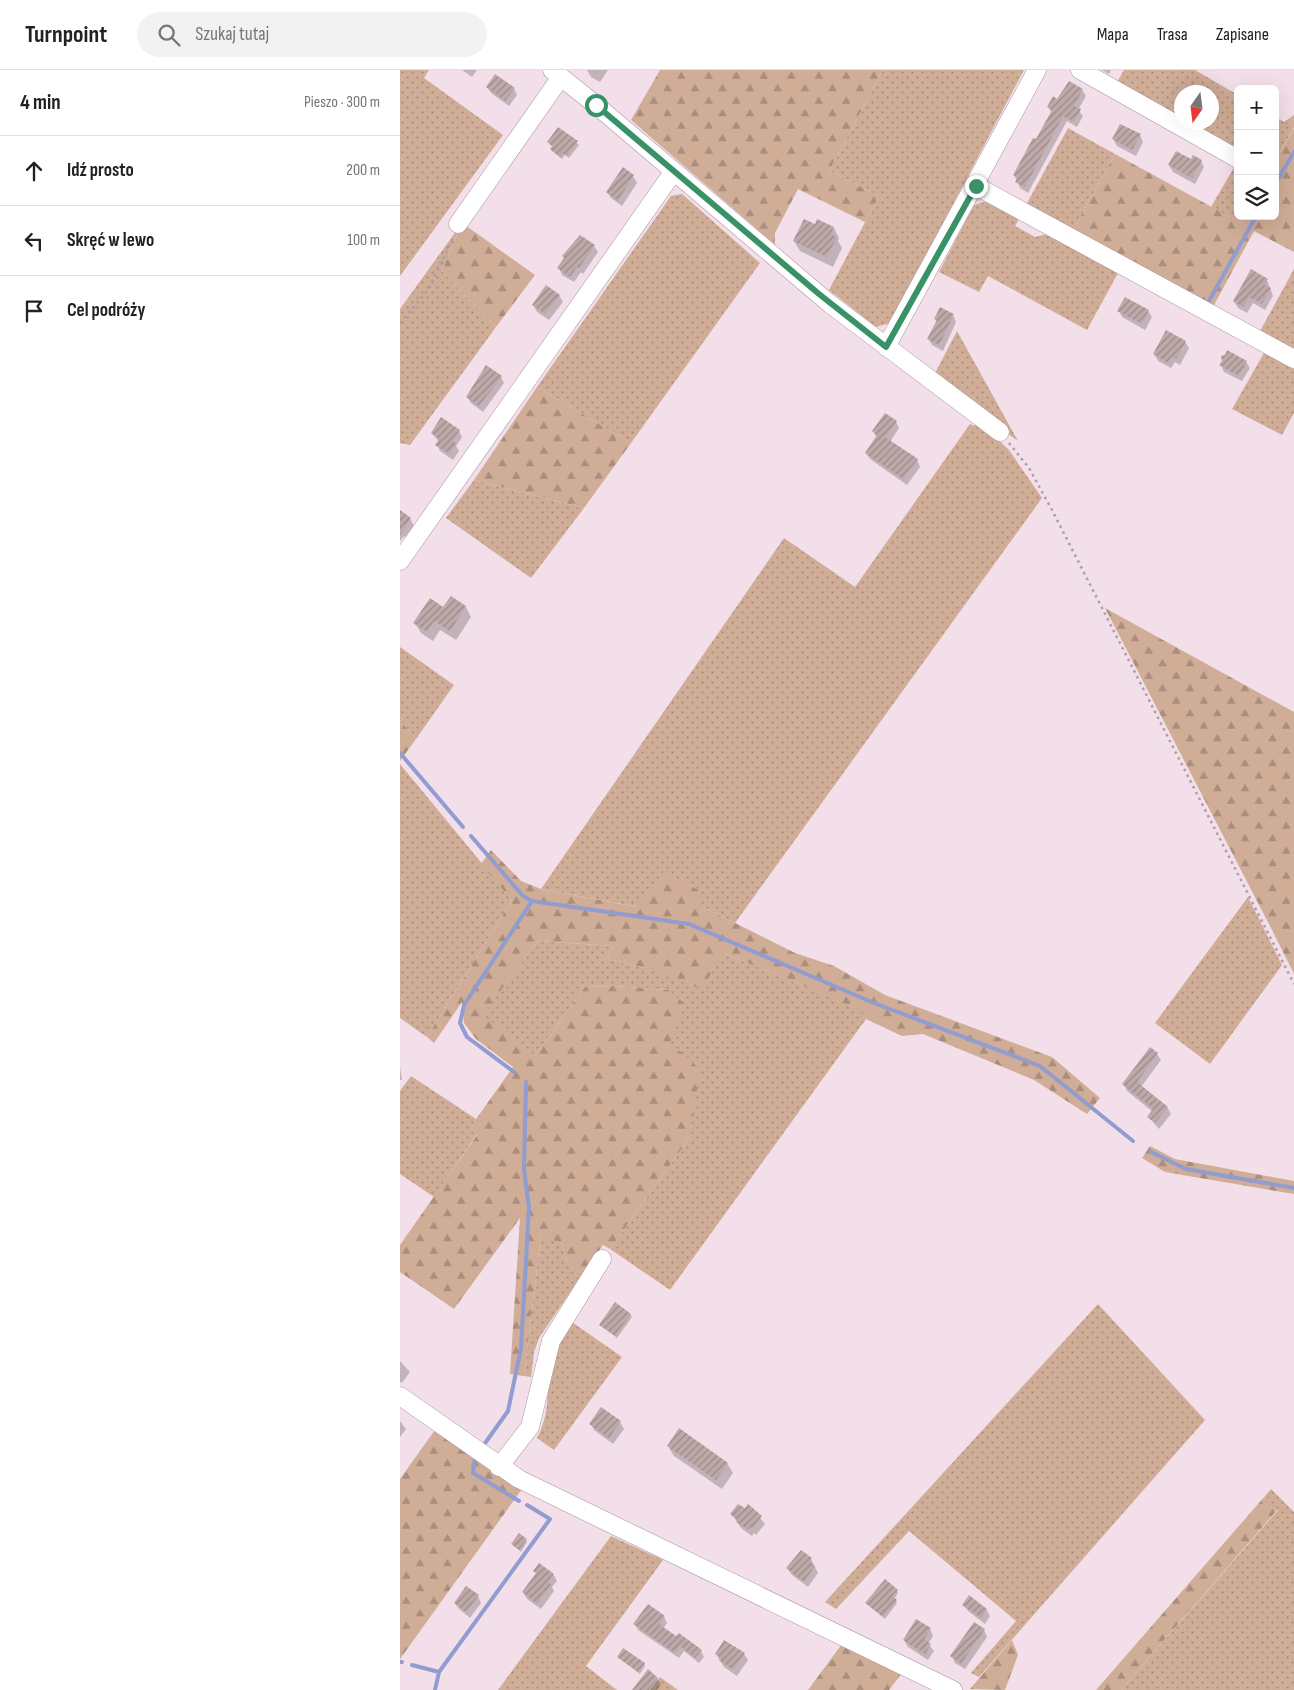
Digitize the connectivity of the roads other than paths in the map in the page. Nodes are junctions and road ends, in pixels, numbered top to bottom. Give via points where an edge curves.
1 (1037, 70) edge
2 (1080, 70) edge
3 (557, 74) edge
4 (1234, 157) edge
5 (674, 171) junction
6 (976, 186) junction
7 (458, 224) road end
8 (886, 347) junction
9 (1294, 359) edge
10 (1000, 432) road end
11 (400, 561) edge
12 (602, 1259) dead end
13 (400, 1396) edge
14 (499, 1467) junction
15 (953, 1690) edge

1 - 6 street
2 - 4 street
3 - 5 street
3 - 7 street
5 - 8 street
5 - 11 street
6 - 8 street
6 - 9 street
8 - 10 street
12 - 14 street via 551,1341 530,1428
13 - 14 street
14 - 15 street

